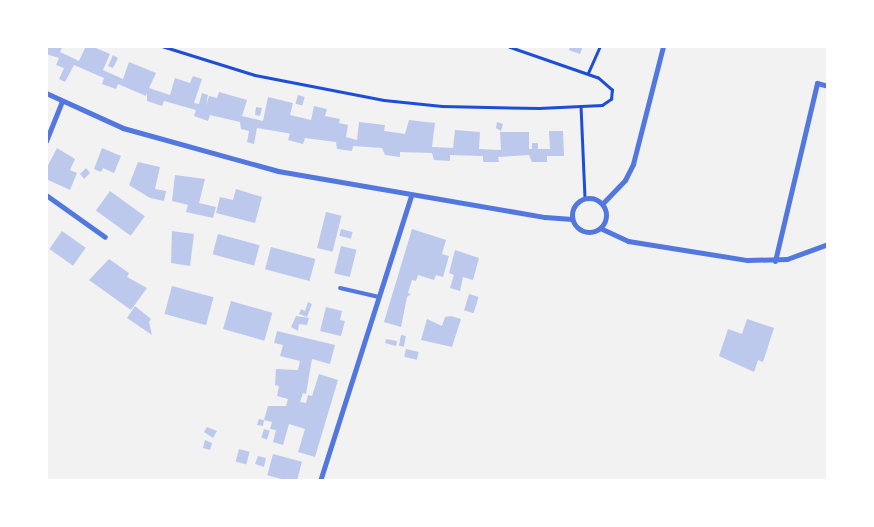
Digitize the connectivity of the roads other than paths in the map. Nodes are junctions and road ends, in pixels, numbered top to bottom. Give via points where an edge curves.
1 (663, 46) edge
2 (828, 86) edge
3 (46, 93) edge
4 (62, 102) junction
5 (46, 141) edge
6 (46, 195) edge
7 (411, 196) junction
8 (602, 204) junction
9 (572, 218) junction
10 (600, 228) junction
11 (105, 237) dead end
12 (828, 244) edge
13 (775, 261) junction
14 (340, 288) dead end
15 (378, 297) junction
16 (320, 481) edge

1 - 8 street via 633,164 625,180
2 - 13 street via 817,83
3 - 4 street
4 - 5 street
4 - 7 street via 157,139 278,171
6 - 11 street
7 - 9 street
7 - 15 street
8 - 9 street via 586,199 576,204
8 - 10 street via 605,219
9 - 10 street via 577,227 586,232
10 - 13 street via 628,242 724,257
12 - 13 street
14 - 15 lane
15 - 16 street

